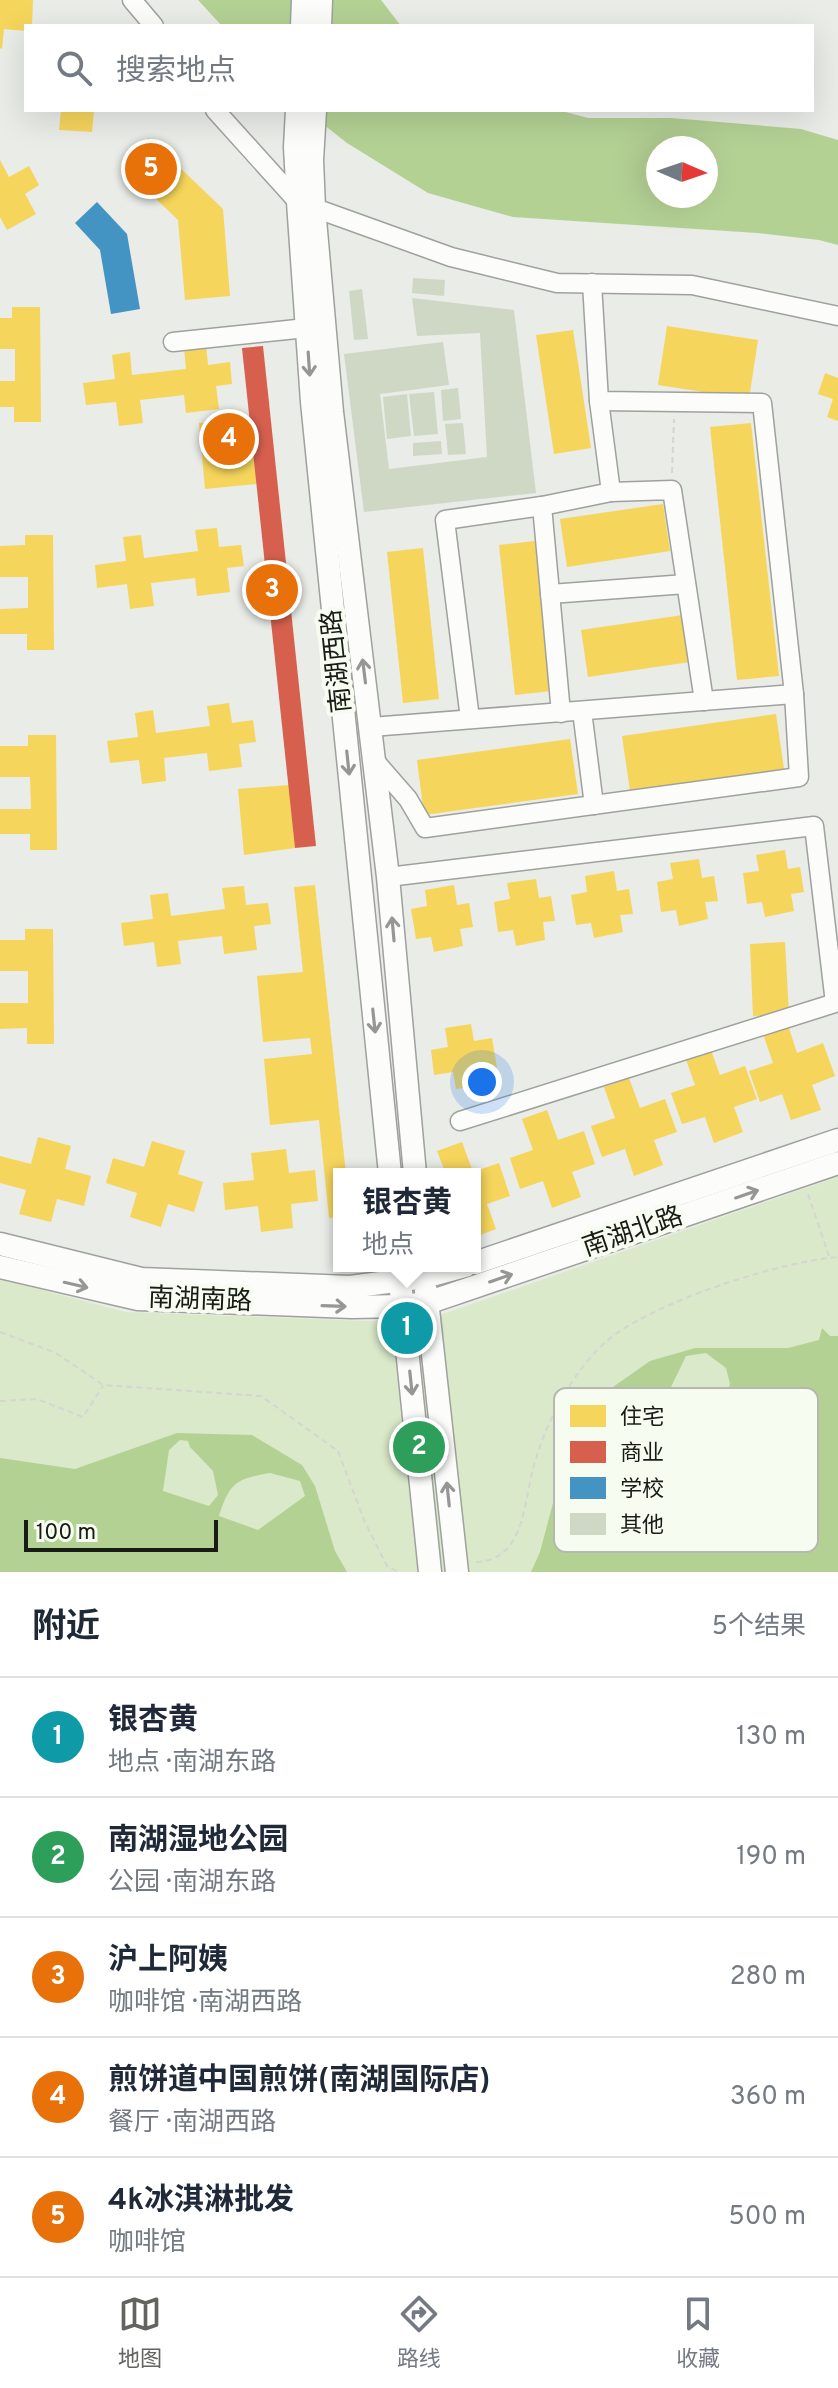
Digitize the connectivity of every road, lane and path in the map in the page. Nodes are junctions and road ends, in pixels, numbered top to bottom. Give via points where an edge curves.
1 (132, 0) edge
2 (303, 0) edge
3 (321, 0) edge
4 (152, 24) edge
5 (302, 24) edge
6 (320, 24) edge
7 (217, 112) edge
8 (297, 112) edge
9 (314, 112) edge
10 (304, 153) junction
11 (306, 205) junction
12 (592, 283) junction
13 (838, 316) edge
14 (306, 328) junction
15 (173, 342) dead end
16 (599, 401) junction
17 (674, 402) junction
18 (672, 490) junction
19 (611, 492) junction
20 (542, 506) junction
21 (686, 584) junction
22 (550, 594) junction
23 (794, 694) junction
24 (704, 701) junction
25 (582, 711) junction
26 (561, 713) junction
27 (470, 719) junction
28 (371, 727) junction
29 (375, 761) junction
30 (594, 805) junction
31 (388, 877) junction
32 (460, 1121) dead end
33 (838, 1140) edge
34 (838, 1163) edge
35 (389, 1168) edge
36 (414, 1168) edge
37 (802, 1175) junction
38 (0, 1244) edge
39 (838, 1257) edge
40 (829, 1258) junction
41 (481, 1261) edge
42 (0, 1267) edge
43 (424, 1272) edge
44 (400, 1274) edge
45 (427, 1303) junction
46 (403, 1306) junction
47 (0, 1332) edge
48 (103, 1385) junction
49 (567, 1388) edge
50 (0, 1401) edge
51 (554, 1411) edge
52 (456, 1567) edge
53 (398, 1572) edge
54 (430, 1572) edge

1 - 4 street
2 - 5 main road
3 - 6 main road
7 - 11 street
8 - 10 main road
9 - 10 main road
10 - 11 main road, 南湖西路
11 - 12 street via 451,257 557,283
11 - 14 main road, 南湖西路
28 -> 11 main road, 南湖西路
12 - 13 street via 692,285
12 - 16 street
14 - 15 street
14 -> 35 main road, 南湖西路
16 - 17 street
16 - 19 street
17 - 18 path
17 - 23 street via 762,403
18 - 19 street
18 - 21 street
19 - 20 street
20 - 22 street
20 - 27 street via 445,520
21 - 22 street
21 - 24 street
22 - 26 street
23 - 24 street
23 - 30 street via 799,777
24 - 25 street
25 - 26 street
25 - 30 street
26 - 27 street
27 - 28 street
28 - 29 main road, 南湖西路
29 - 30 street via 425,828
29 - 31 main road, 南湖西路
31 - 32 street via 814,826 835,1003
36 -> 31 main road, 南湖西路
33 - 41 main road, 南湖北路
34 - 37 main road, 南湖北路
37 - 40 path
45 -> 37 main road, 南湖北路
38 - 44 main road, 南湖南路 via 141,1279 350,1287
39 - 40 path
40 - 49 path via 696,1295 618,1332
42 -> 46 main road, 南湖南路 via 138,1299
43 - 44 main road, 南湖南路
43 - 45 main road
44 - 46 main road
45 - 46 main road, 南湖北路
52 -> 45 main road
46 -> 54 main road
47 - 48 path via 56,1353
48 - 50 path via 83,1417 37,1399
48 - 53 path via 261,1396 338,1451 375,1543 387,1566
51 - 52 path via 512,1543 502,1555

